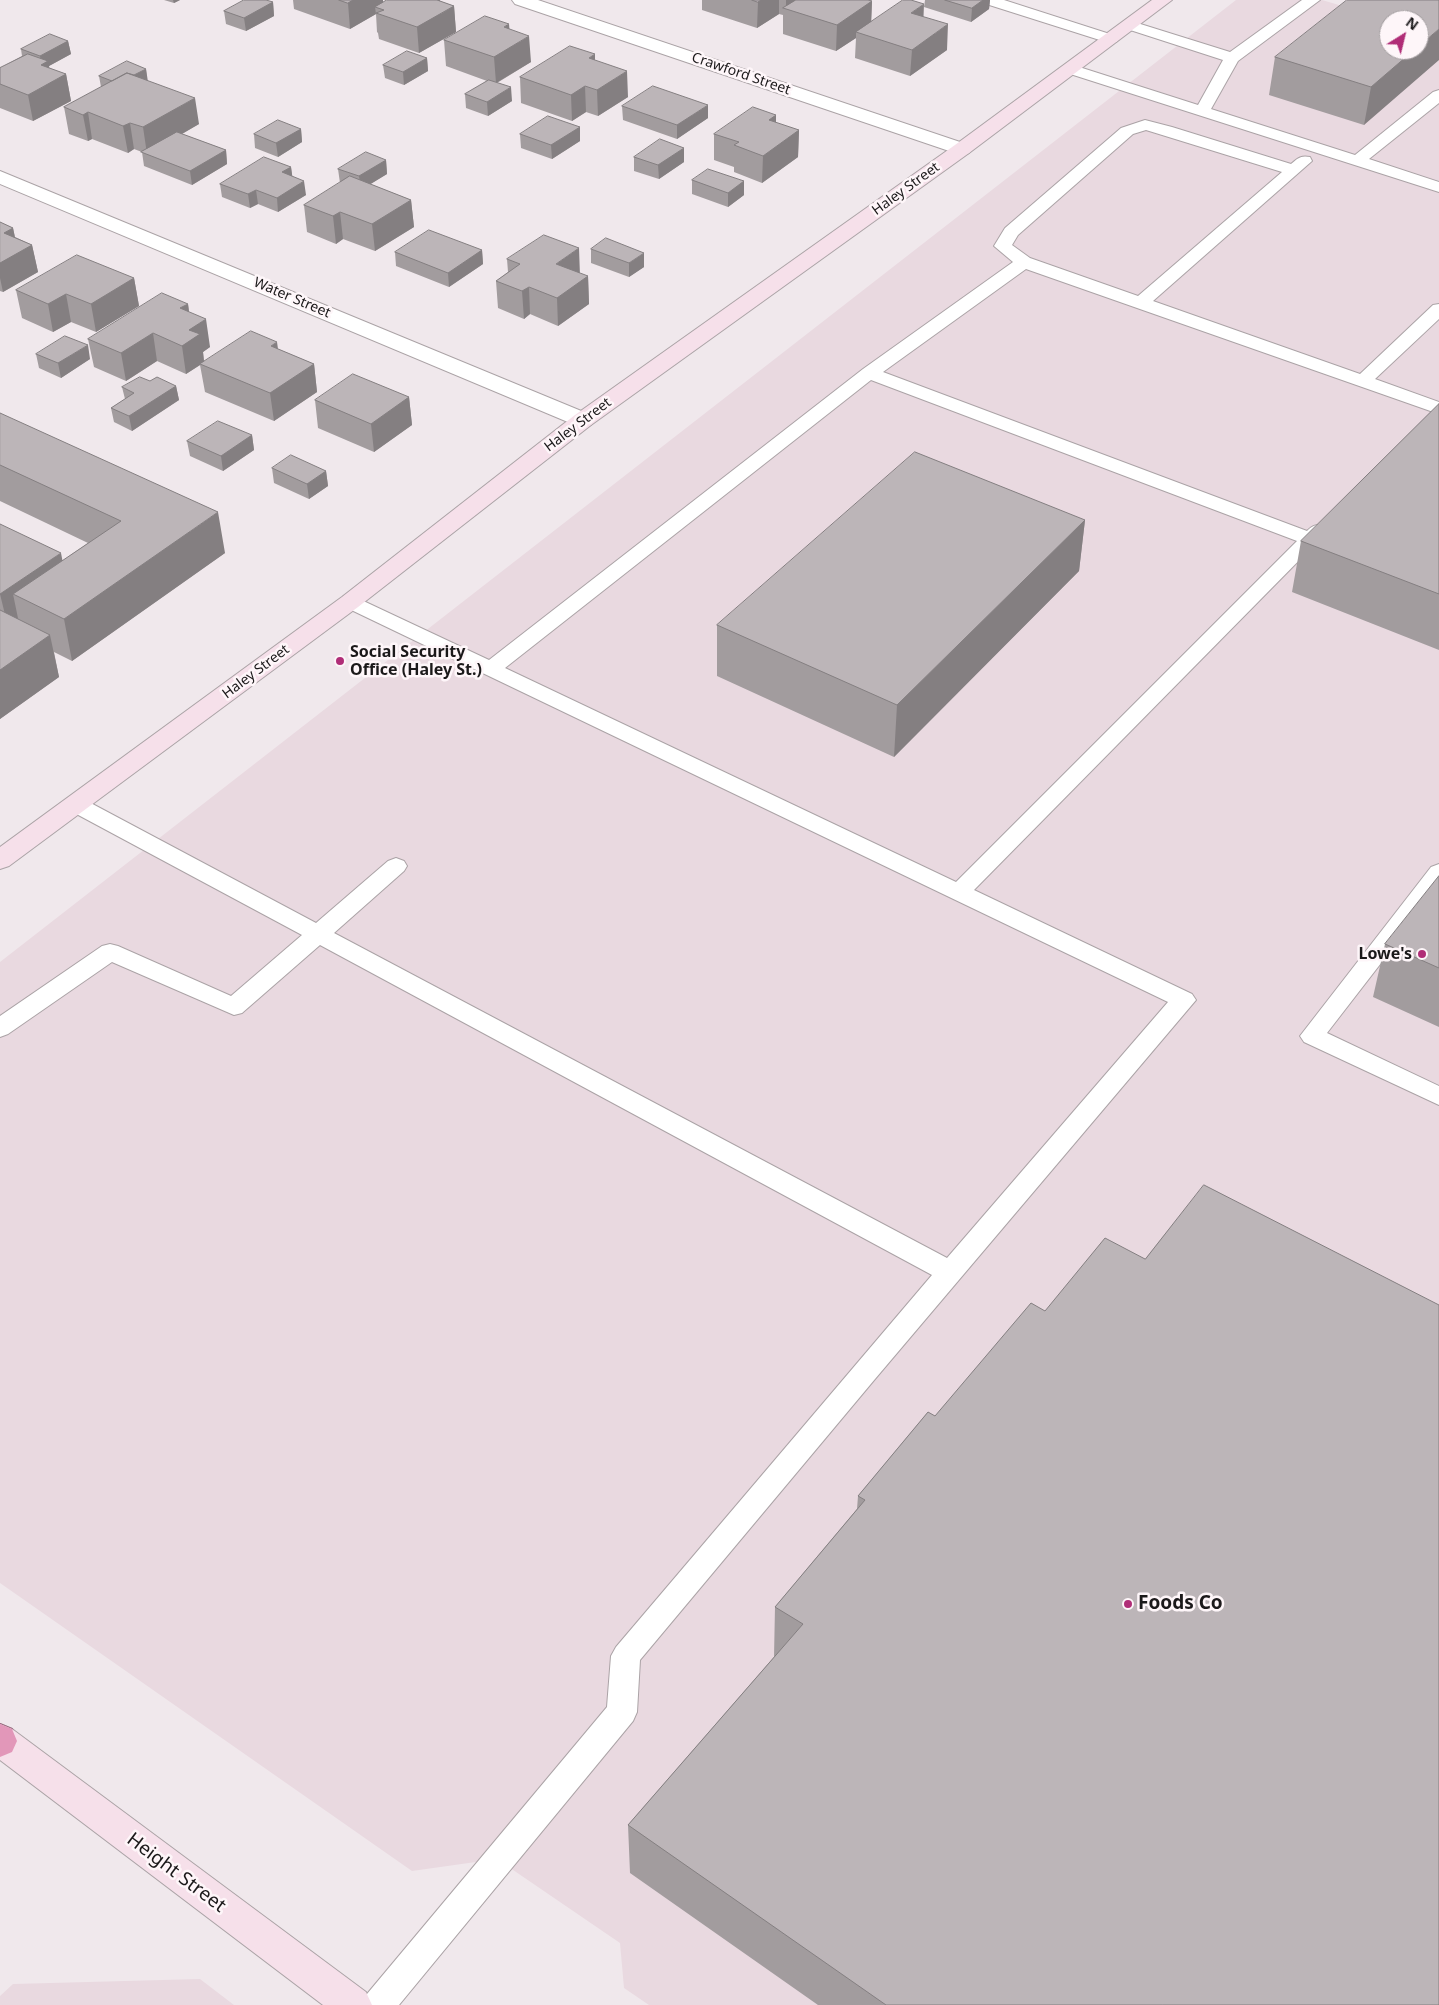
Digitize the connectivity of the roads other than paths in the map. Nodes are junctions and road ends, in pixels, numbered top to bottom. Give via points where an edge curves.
1 (521, 0) edge
2 (988, 0) edge
3 (1163, 0) edge
4 (1312, 0) edge
5 (1129, 25) junction
6 (1111, 38) junction
7 (1232, 58) junction
8 (1070, 69) junction
9 (1439, 95) edge
10 (1202, 111) junction
11 (962, 149) junction
12 (1319, 149) junction
13 (1357, 161) junction
14 (1294, 170) junction
15 (0, 177) edge
16 (1439, 188) edge
17 (1024, 262) junction
18 (1140, 302) junction
19 (1439, 309) edge
20 (869, 373) junction
21 (1363, 381) junction
22 (1435, 411) edge
23 (583, 420) junction
24 (1330, 518) edge
25 (1310, 539) junction
26 (350, 602) junction
27 (492, 669) junction
28 (77, 804) junction
29 (0, 860) edge
30 (396, 866) dead end
31 (1439, 872) edge
32 (959, 892) junction
33 (318, 934) junction
34 (0, 1028) edge
35 (1439, 1096) edge
36 (950, 1272) junction
37 (0, 1740) edge
38 (353, 2005) edge
39 (378, 2005) edge

1 - 11 street, Crawford Street
2 - 6 lane
3 - 5 main road, Haley Street
4 - 7 lane
5 - 6 main road, Haley Street
5 - 7 lane
6 - 8 main road, Haley Street
7 - 10 lane
8 - 10 lane
8 - 11 main road, Haley Street
9 - 13 lane
10 - 12 lane
11 - 23 main road, Haley Street
12 - 13 lane
12 - 14 lane
13 - 16 lane
14 - 17 lane via 1145,125 1127,131 1011,232 1003,246
14 - 18 lane
15 - 23 street, Water Street
17 - 18 lane
17 - 20 lane
18 - 21 lane
19 - 21 lane
20 - 25 lane
20 - 27 lane
21 - 22 lane
23 - 26 main road, Haley Street
24 - 25 lane
25 - 32 lane
26 - 27 lane
26 - 28 main road, Haley Street
27 - 32 lane
28 - 29 main road, Haley Street
28 - 33 lane
30 - 33 lane
31 - 35 lane via 1312,1036
32 - 36 lane via 1184,1000
33 - 34 lane via 234,1007 110,952
33 - 36 lane
36 - 39 lane via 626,1656 622,1712
37 - 38 main road, Height Street

